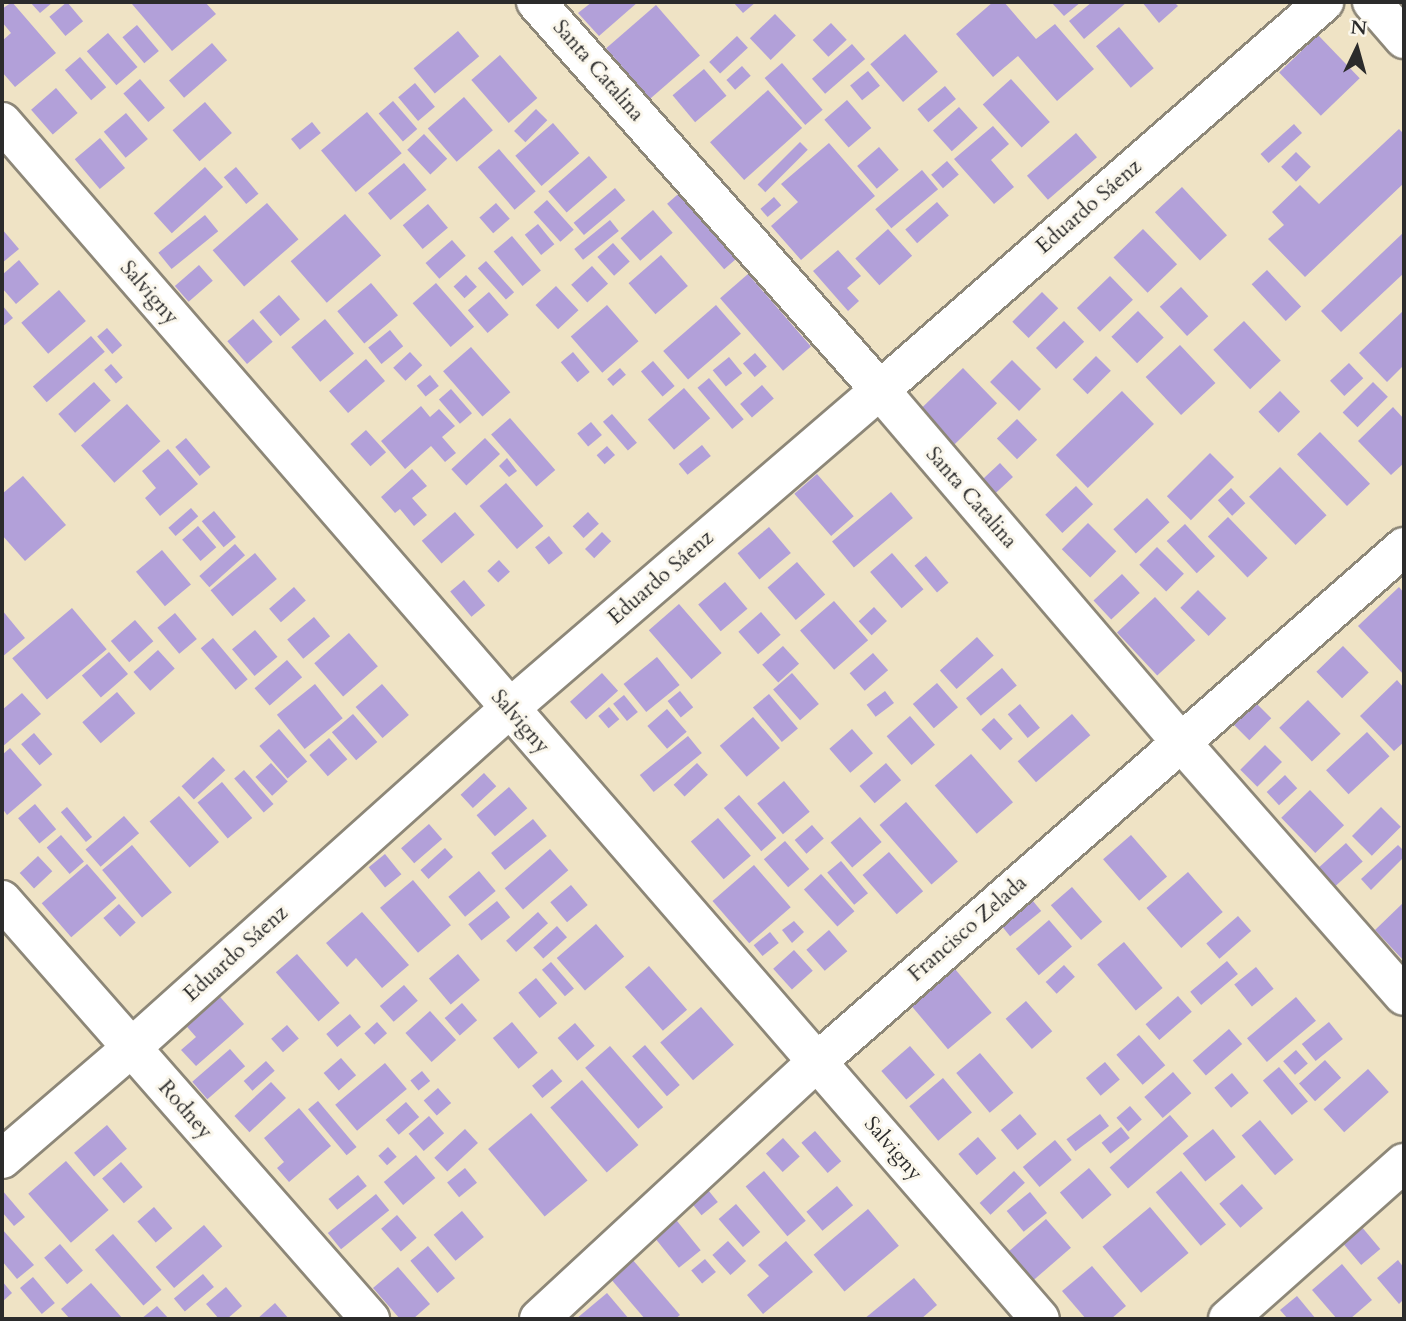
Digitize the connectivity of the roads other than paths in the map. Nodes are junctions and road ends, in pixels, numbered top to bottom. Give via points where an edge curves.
1 (536, 2) edge
2 (1324, 2) edge
3 (2, 122) edge
4 (880, 390) junction
5 (1404, 547) edge
6 (509, 709) junction
7 (1180, 741) junction
8 (2, 900) edge
9 (1404, 996) edge
10 (130, 1049) junction
11 (817, 1062) junction
12 (2, 1159) edge
13 (1404, 1163) edge
14 (370, 1319) edge
15 (539, 1319) edge
16 (1040, 1319) edge
17 (1227, 1319) edge

1 - 4 street, Santa Catalina
2 - 4 street, Eduardo Sáenz
3 - 6 street, Salvigny
4 - 6 street, Eduardo Sáenz
4 - 7 street, Santa Catalina
5 - 7 street, Francisco Zelada
6 - 10 street, Eduardo Sáenz
6 - 11 street, Salvigny
7 - 9 street, Santa Catalina
7 - 11 street, Francisco Zelada
8 - 10 street, Rodney
10 - 12 street, Eduardo Sáenz
10 - 14 street, Rodney
11 - 15 street, Francisco Zelada
11 - 16 street, Salvigny
13 - 17 street

